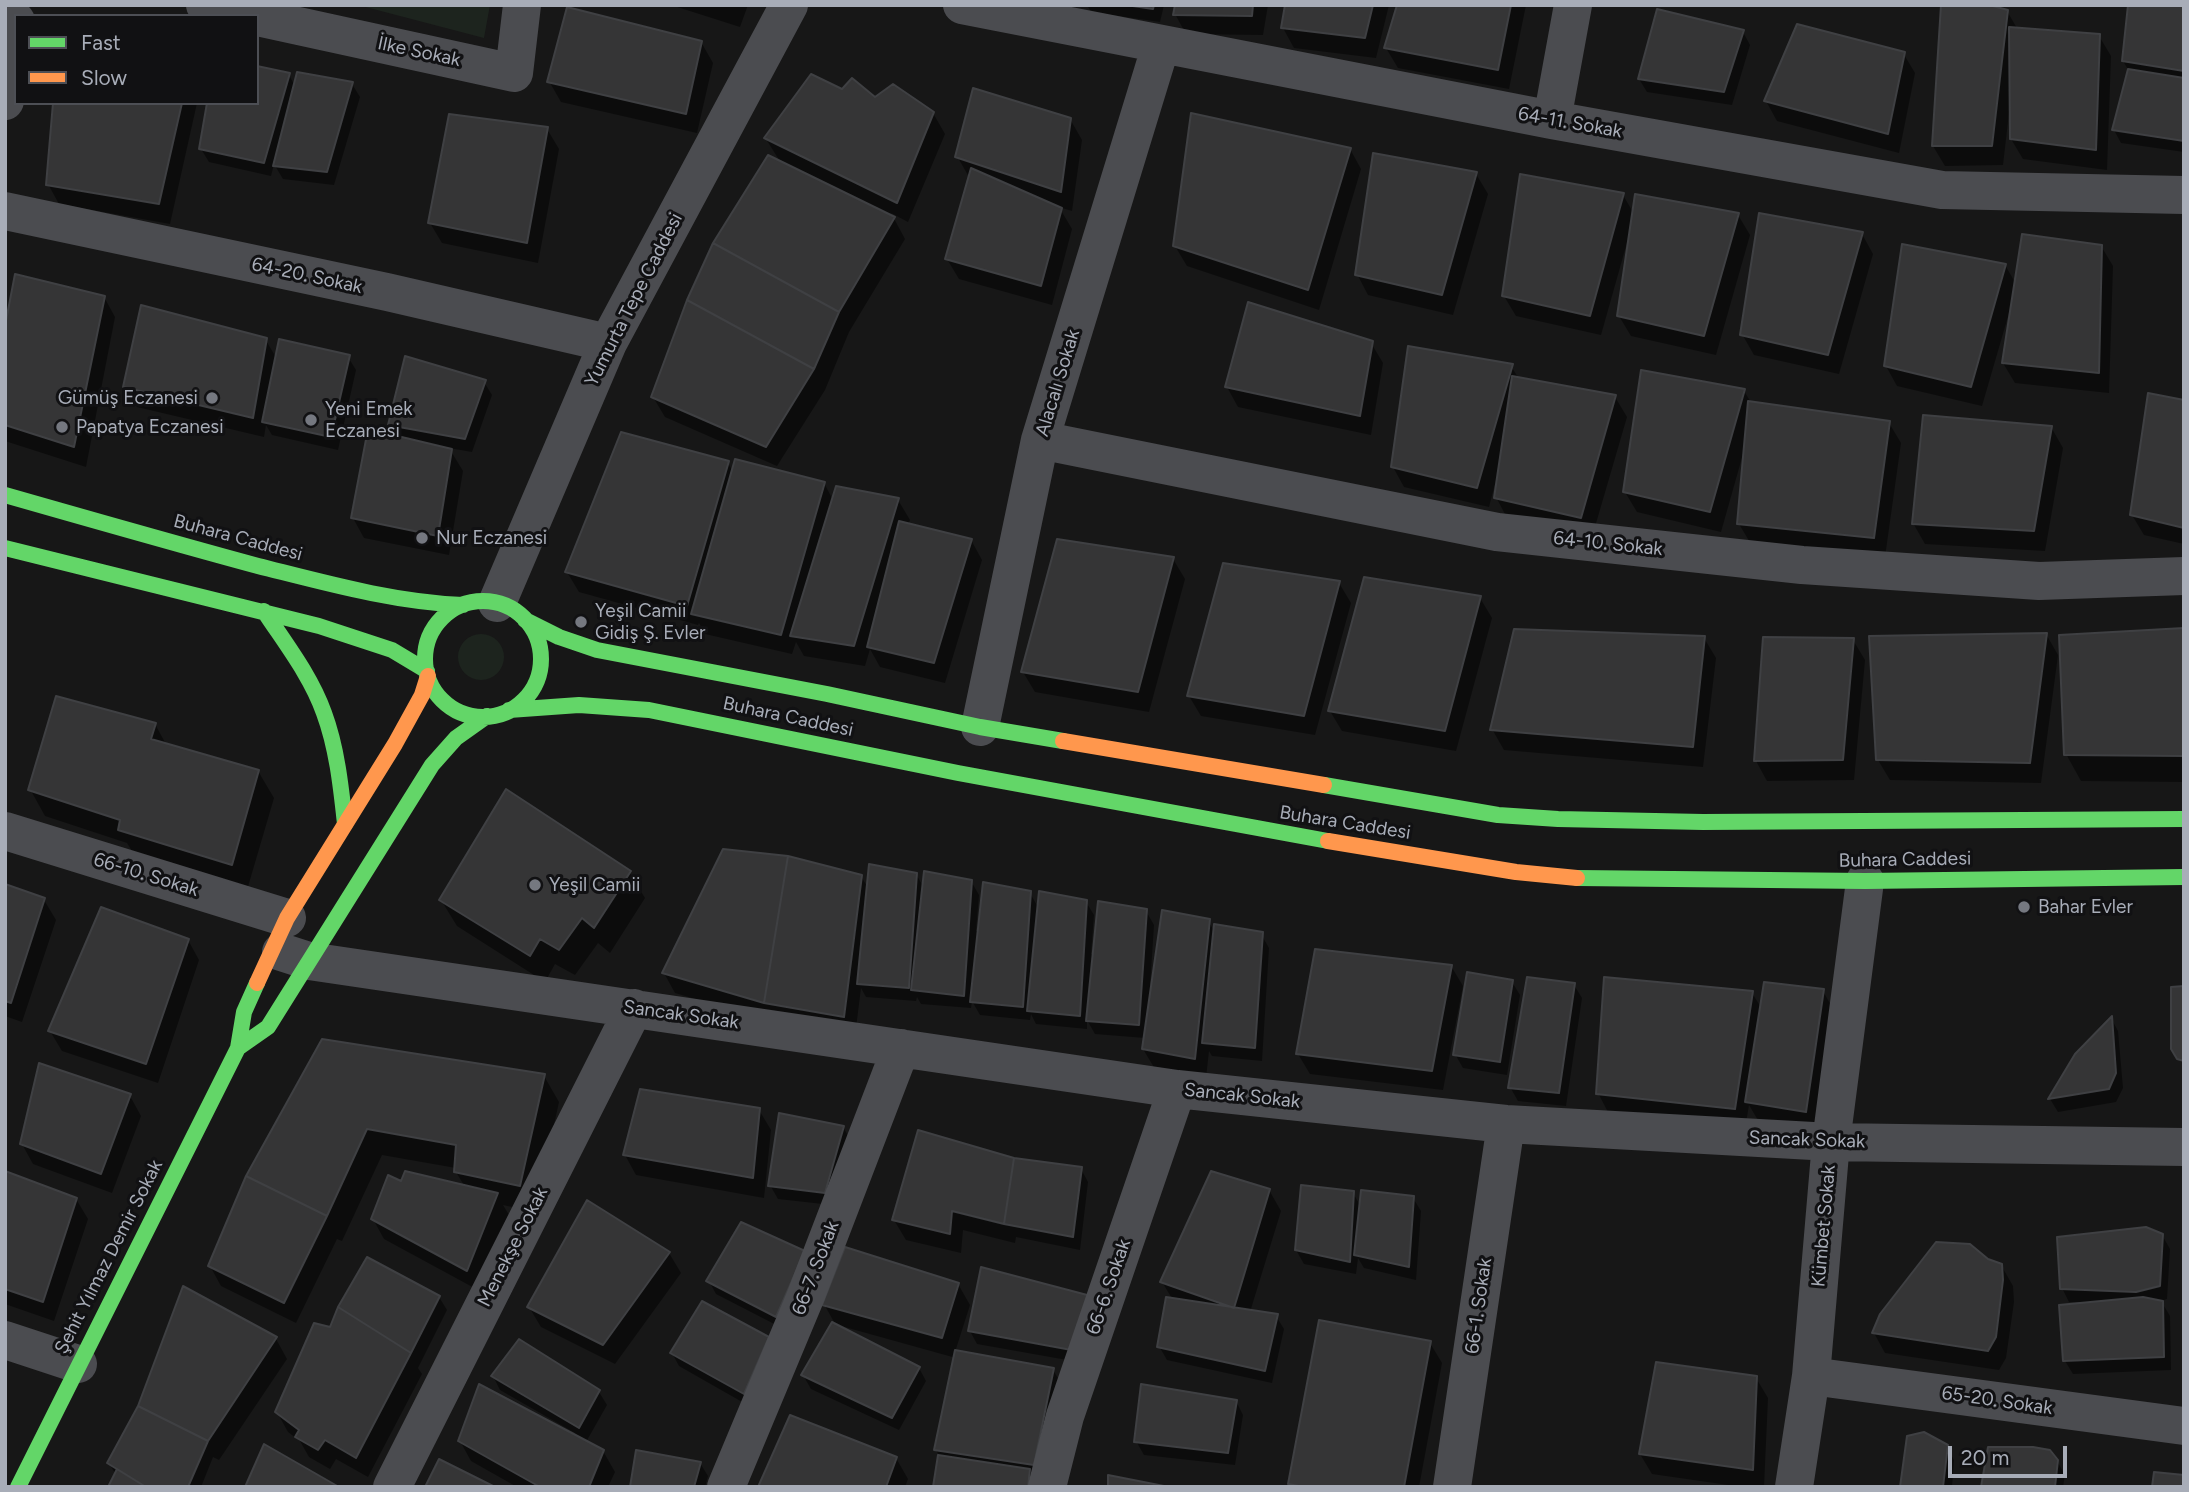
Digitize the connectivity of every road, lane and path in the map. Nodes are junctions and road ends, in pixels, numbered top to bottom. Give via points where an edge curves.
1 (205, 5) edge
2 (522, 5) edge
3 (789, 5) edge
4 (962, 5) edge
5 (1573, 5) edge
6 (246, 14) edge
7 (259, 17) edge
8 (14, 36) edge
9 (1161, 45) junction
10 (5, 101) edge
11 (1552, 120) junction
12 (2184, 195) edge
13 (5, 211) edge
14 (608, 343) junction
15 (1040, 440) junction
16 (5, 495) edge
17 (5, 548) edge
18 (2184, 576) edge
19 (495, 609) junction
20 (264, 611) junction
21 (427, 673) junction
22 (509, 710) junction
23 (487, 716) junction
24 (980, 727) junction
25 (2184, 819) edge
26 (345, 824) junction
27 (5, 831) edge
28 (2184, 877) edge
29 (1865, 881) junction
30 (290, 943) junction
31 (634, 1008) junction
32 (238, 1048) junction
33 (901, 1048) junction
34 (1177, 1088) junction
35 (1506, 1124) junction
36 (1831, 1142) junction
37 (2184, 1147) edge
38 (5, 1340) edge
39 (78, 1364) junction
40 (1811, 1376) junction
41 (2184, 1426) edge
42 (18, 1487) edge
43 (392, 1487) edge
44 (726, 1487) edge
45 (1047, 1487) edge
46 (1452, 1487) edge
47 (1794, 1487) edge

1 - 6 street, İlke Sokak
2 - 7 street, İlke Sokak via 514,73
3 - 14 street, Yumurta Tepe Caddesi
4 - 9 street, 64-11. Sokak
5 - 11 street
8 - 10 street
9 - 11 street, 64-11. Sokak
9 - 15 street, Alacalı Sokak
11 - 12 street, 64-11. Sokak via 1942,190
13 - 14 street, 64-20. Sokak
14 - 19 street, Yumurta Tepe Caddesi
15 - 18 street, 64-10. Sokak via 1497,532 1802,565 2039,582
15 - 24 street, Alacalı Sokak
16 - 19 main road, Buhara Caddesi via 384,597
17 - 20 main road
19 - 21 main road via 444,616 430,633
19 - 22 main road via 532,628 540,650 535,685
19 - 24 main road, Buhara Caddesi via 597,650
20 - 21 main road via 381,646
20 - 26 main road via 320,700
21 - 23 main road via 446,703 465,713
21 - 26 main road, Şehit Yılmaz Demir Sokak via 422,695
22 - 23 main road
22 - 29 main road, Buhara Caddesi via 557,704 649,710 1129,806 1516,872 1567,878
23 - 30 main road, Şehit Yılmaz Demir Sokak via 456,738 432,765
24 - 25 main road, Buhara Caddesi via 1497,815 1703,822
26 - 30 main road, Şehit Yılmaz Demir Sokak
27 - 30 street, 66-10. Sokak
28 - 29 main road, Buhara Caddesi
29 - 36 street, Kümbet Sokak
30 - 31 street, Sancak Sokak
30 - 32 main road, Şehit Yılmaz Demir Sokak via 244,1012
30 - 32 main road, Şehit Yılmaz Demir Sokak via 268,1027
31 - 33 street, Sancak Sokak
31 - 43 street, Menekşe Sokak
32 - 39 main road, Şehit Yılmaz Demir Sokak
33 - 34 street, Sancak Sokak
33 - 44 street, 66-7. Sokak
34 - 35 street, Sancak Sokak
34 - 45 street, 66-6. Sokak via 1065,1416
35 - 36 street, Sancak Sokak
35 - 46 street, 66-1. Sokak
36 - 37 street, Sancak Sokak
36 - 40 street, Kümbet Sokak
38 - 39 street
39 - 42 main road, Şehit Yılmaz Demir Sokak
40 - 41 street, 65-20. Sokak
40 - 47 street, Kümbet Sokak

